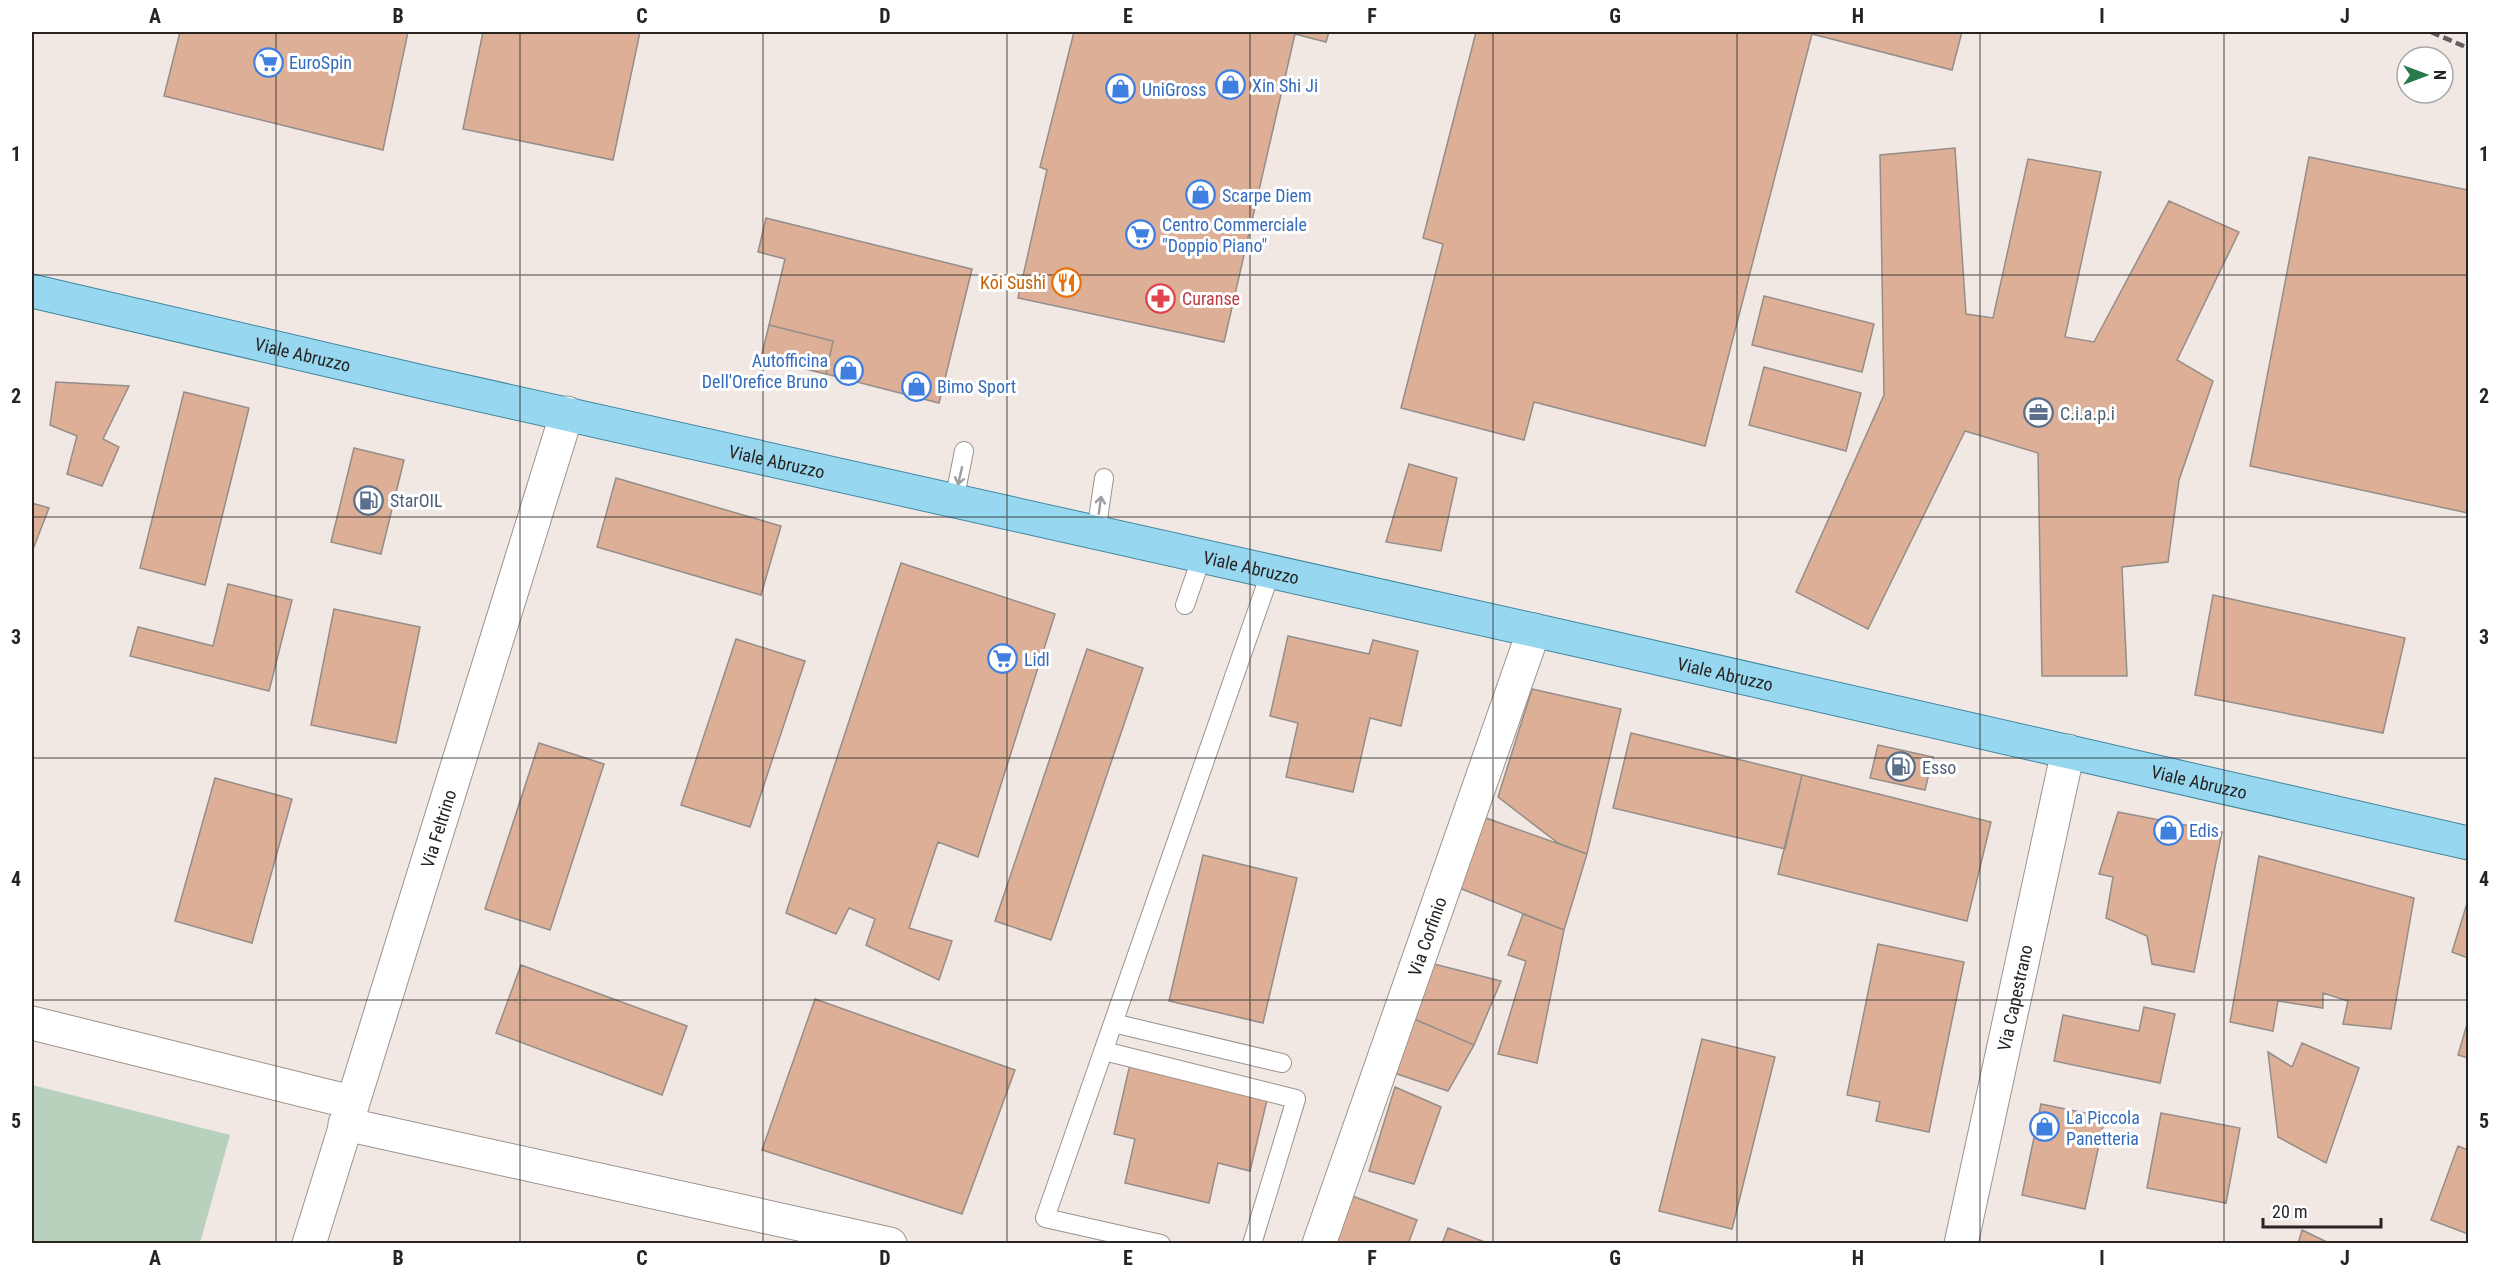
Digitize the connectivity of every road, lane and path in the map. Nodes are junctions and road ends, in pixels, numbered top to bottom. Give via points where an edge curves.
1 (32, 291) edge
2 (567, 413) junction
3 (964, 451) dead end
4 (1104, 478) dead end
5 (954, 501) junction
6 (1096, 532) junction
7 (1202, 556) junction
8 (1271, 571) junction
9 (1185, 605) dead end
10 (1534, 630) junction
11 (2068, 751) junction
12 (2469, 843) edge
13 (32, 1023) edge
14 (1113, 1023) junction
15 (1104, 1051) junction
16 (1282, 1063) dead end
17 (348, 1113) junction
18 (309, 1244) edge
19 (890, 1244) edge
20 (1161, 1244) edge
21 (1252, 1244) edge
22 (1319, 1244) edge
23 (1960, 1244) edge

1 - 2 main road, Viale Abruzzo
2 - 5 main road, Viale Abruzzo
2 - 17 street, Via Feltrino
3 -> 5 lane
6 -> 4 lane
5 - 6 main road, Viale Abruzzo
6 - 7 main road, Viale Abruzzo
7 - 8 main road, Viale Abruzzo
7 - 9 lane
8 - 10 main road, Viale Abruzzo
8 - 14 lane
10 - 11 main road, Viale Abruzzo
10 - 22 street, Via Corfinio
11 - 12 main road, Viale Abruzzo
11 - 23 street, Via Capestrano
13 - 17 street
14 - 15 lane
14 - 16 lane
15 - 20 lane via 1045,1218
15 - 21 lane via 1296,1099
17 - 18 street, Via Feltrino
17 - 19 street

